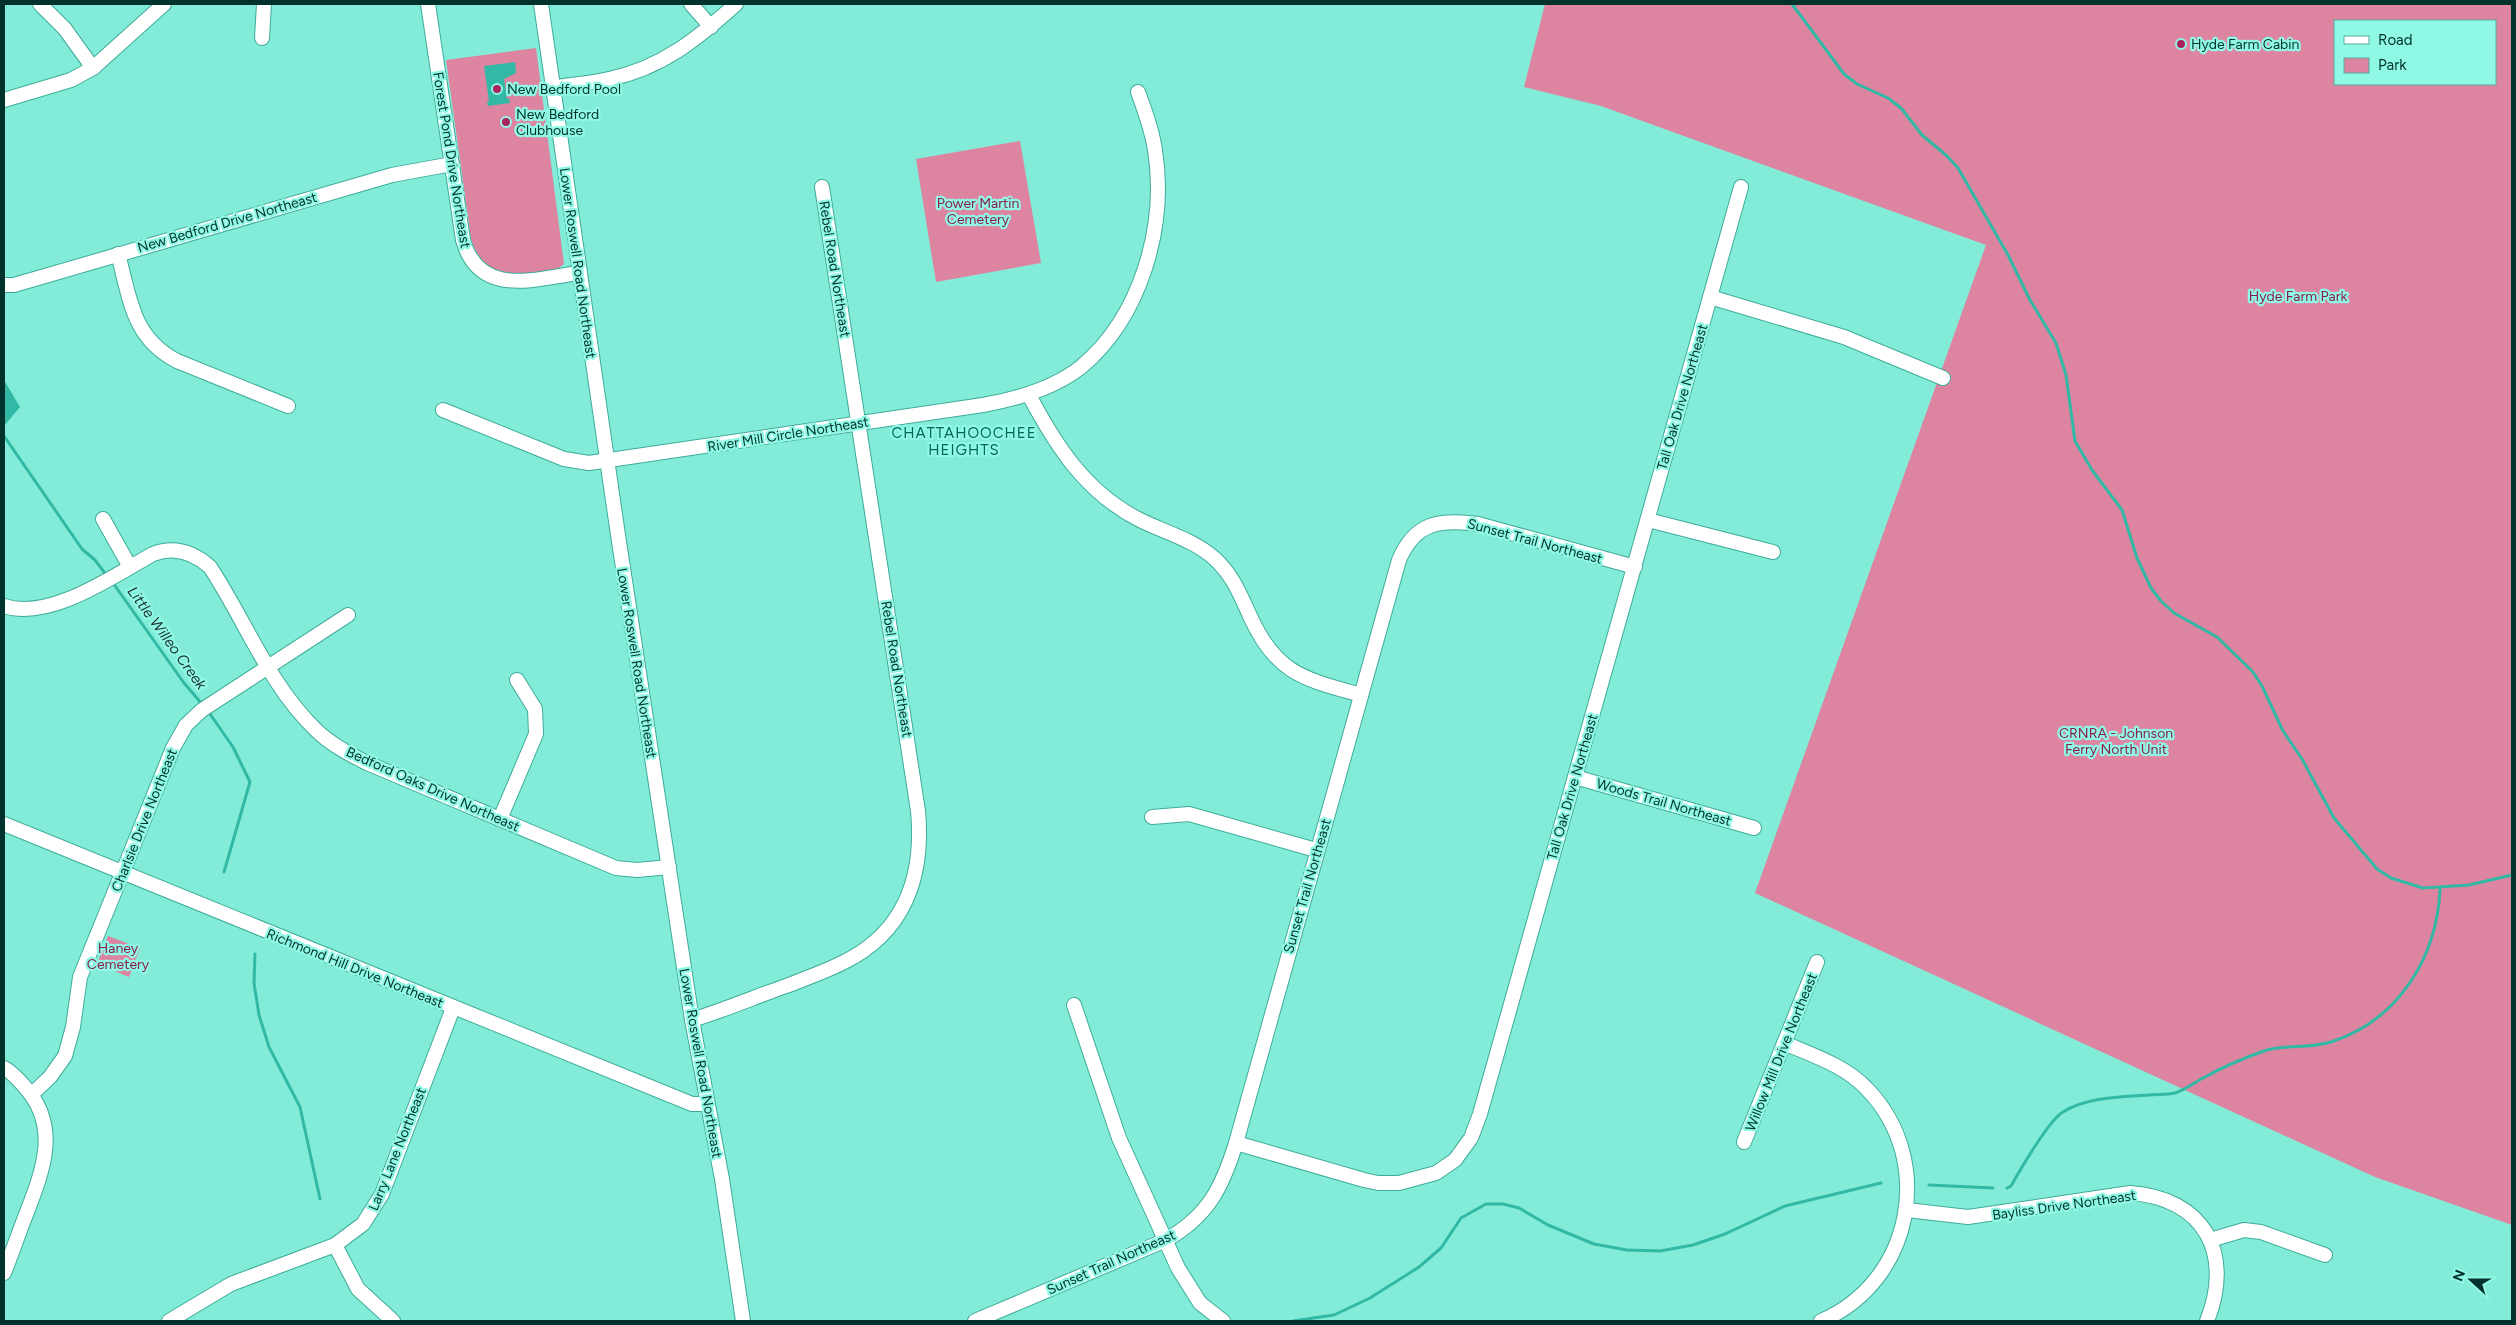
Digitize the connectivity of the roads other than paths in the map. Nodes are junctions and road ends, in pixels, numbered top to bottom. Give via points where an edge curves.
1 (40, 4) edge
2 (164, 4) edge
3 (264, 4) edge
4 (428, 4) edge
5 (541, 4) edge
6 (691, 4) edge
7 (736, 4) edge
8 (711, 27) junction
9 (262, 38) dead end
10 (93, 68) junction
11 (552, 88) junction
12 (1138, 92) dead end
13 (4, 100) edge
14 (452, 164) junction
15 (822, 187) dead end
16 (1741, 187) dead end
17 (118, 254) junction
18 (578, 273) junction
19 (4, 286) edge
20 (1710, 297) junction
21 (1944, 378) dead end
22 (1029, 395) junction
23 (288, 406) dead end
24 (444, 410) dead end
25 (860, 424) junction
26 (608, 461) junction
27 (103, 519) dead end
28 (1648, 520) junction
29 (1773, 552) dead end
30 (130, 567) junction
31 (1635, 567) junction
32 (4, 606) edge
33 (348, 615) dead end
34 (268, 667) junction
35 (517, 680) dead end
36 (1361, 695) junction
37 (1575, 777) junction
38 (1152, 817) dead end
39 (500, 819) junction
40 (4, 824) edge
41 (1754, 828) dead end
42 (1316, 850) junction
43 (669, 867) junction
44 (122, 874) junction
45 (1817, 962) dead end
46 (1074, 1005) dead end
47 (453, 1008) junction
48 (692, 1020) junction
49 (1784, 1043) junction
50 (4, 1068) edge
51 (32, 1094) junction
52 (708, 1104) junction
53 (1744, 1142) dead end
54 (1236, 1143) junction
55 (1907, 1210) junction
56 (1166, 1240) junction
57 (2210, 1240) junction
58 (335, 1245) junction
59 (2325, 1255) dead end
60 (4, 1273) edge
61 (170, 1321) edge
62 (393, 1321) edge
63 (744, 1321) edge
64 (975, 1321) edge
65 (1223, 1321) edge
66 (1821, 1321) edge
67 (2207, 1321) edge

1 - 10 street via 65,29
2 - 10 street
3 - 9 street
4 - 14 street, Forest Pond Drive Northeast
5 - 11 street, Lower Roswell Road Northeast
6 - 8 street
7 - 8 street
8 - 11 street via 675,54 641,71
10 - 13 street via 71,80
11 - 18 street, Lower Roswell Road Northeast
12 - 22 street, River Mill Circle Northeast via 1150,124 1157,195 1150,247 1136,294 1110,339 1091,357 1072,373
14 - 17 street, New Bedford Drive Northeast via 392,175
14 - 18 street, Forest Pond Drive Northeast via 466,251 470,260 484,273 512,282
15 - 25 street, Rebel Road Northeast
16 - 20 street, Tall Oak Drive Northeast
17 - 19 street, New Bedford Drive Northeast
17 - 23 street via 137,320 152,344 177,361
18 - 26 street, Lower Roswell Road Northeast
20 - 21 street via 1844,337
20 - 28 street, Tall Oak Drive Northeast
22 - 25 street, River Mill Circle Northeast
22 - 36 street via 1060,449 1096,492 1139,520 1205,550 1223,567 1240,593 1259,636 1280,662 1299,675
24 - 26 street, River Mill Circle Northeast via 564,459 589,463
25 - 26 street, River Mill Circle Northeast
25 - 48 street, Rebel Road Northeast via 918,811 920,835 916,875 908,896 887,930 858,954 823,972
26 - 43 street, Lower Roswell Road Northeast
27 - 30 street
28 - 29 street
28 - 31 street, Tall Oak Drive Northeast
30 - 32 street, Bedford Oaks Drive Northeast via 62,603 28,610
30 - 34 street, Bedford Oaks Drive Northeast via 163,550 201,558 218,578
31 - 36 street, Sunset Trail Northeast via 1478,524 1442,522 1420,531 1408,543 1399,560
31 - 37 street, Tall Oak Drive Northeast
33 - 34 street, Charlsie Drive Northeast
34 - 39 street, Bedford Oaks Drive Northeast via 304,716 333,743 367,762
34 - 44 street, Charlsie Drive Northeast via 211,704 186,725 173,748
35 - 39 street via 535,709 536,734
36 - 42 street, Sunset Trail Northeast
37 - 41 street, Woods Trail Northeast
37 - 54 street, Tall Oak Drive Northeast via 1480,1114 1464,1151 1436,1173 1410,1181 1384,1183
38 - 42 street via 1189,814
39 - 43 street, Bedford Oaks Drive Northeast via 616,868
40 - 44 street, Richmond Hill Drive Northeast
42 - 54 street, Sunset Trail Northeast
43 - 48 street, Lower Roswell Road Northeast
44 - 47 street, Richmond Hill Drive Northeast
44 - 51 street, Charlsie Drive Northeast via 80,977 65,1056
45 - 49 street, Willow Mill Drive Northeast
46 - 56 street via 1119,1138
47 - 52 street, Richmond Hill Drive Northeast via 692,1104
47 - 58 street, Larry Lane Northeast via 376,1206 363,1224
48 - 52 street, Lower Roswell Road Northeast
49 - 53 street, Willow Mill Drive Northeast
49 - 55 street via 1834,1065 1867,1088 1886,1115 1900,1144 1906,1171
50 - 51 street
51 - 60 street via 45,1122 45,1160
52 - 63 street, Lower Roswell Road Northeast
54 - 56 street, Sunset Trail Northeast via 1216,1195 1184,1230
55 - 57 street, Bayliss Drive Northeast via 1968,1217 2130,1193 2145,1194 2184,1208
55 - 66 street via 1892,1254 1874,1282 1846,1308
56 - 64 street, Sunset Trail Northeast
56 - 65 street via 1189,1288 1211,1314
57 - 59 street via 2244,1230 2261,1232
57 - 67 street, Bayliss Drive Northeast via 2218,1281
58 - 61 street, Larry Lane Northeast via 238,1281
58 - 62 street via 358,1289

